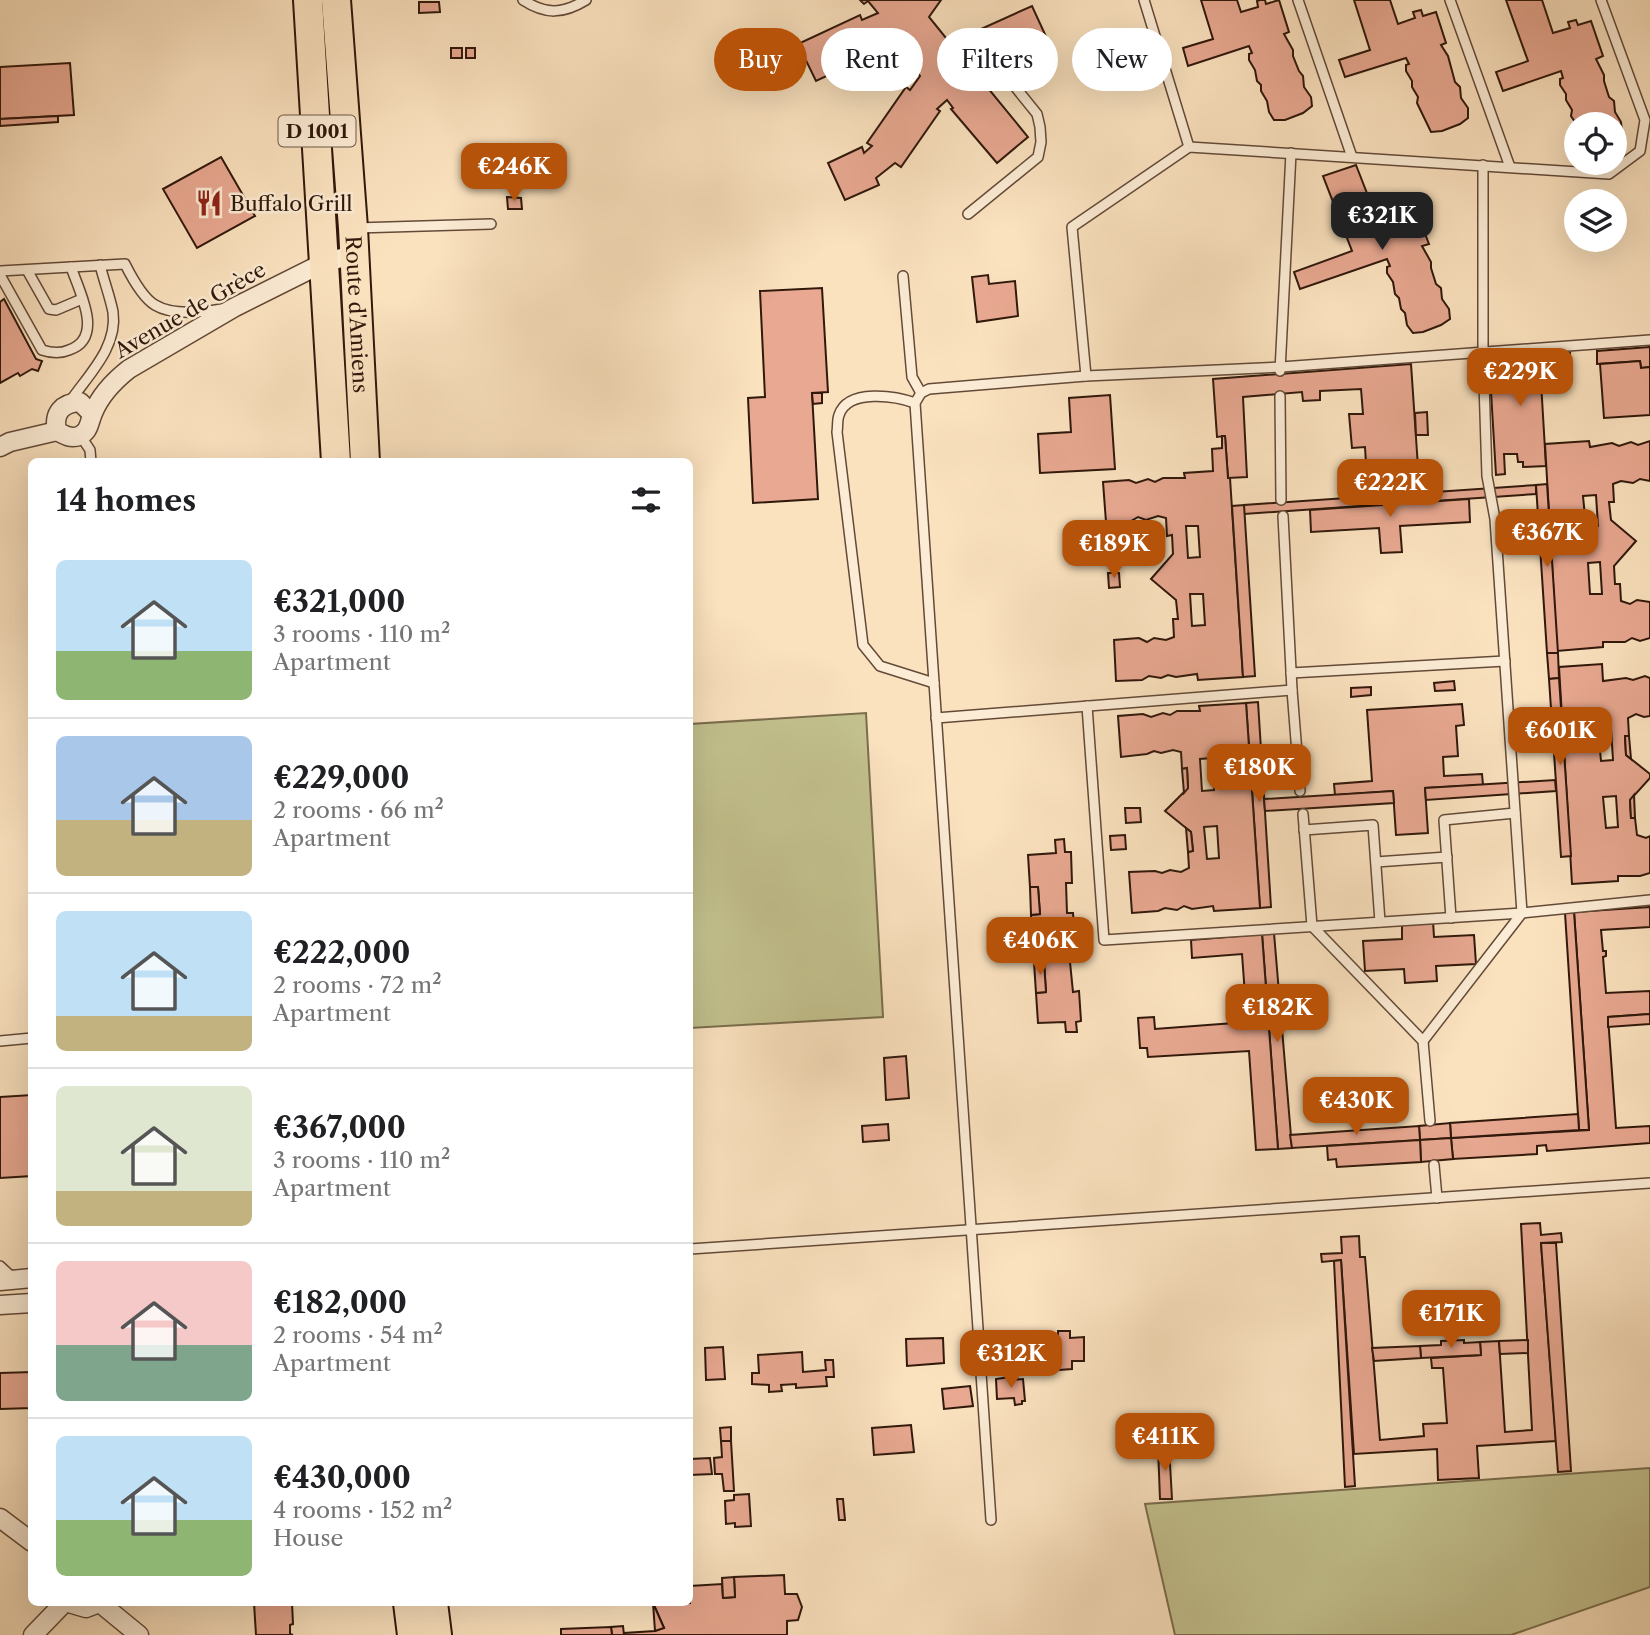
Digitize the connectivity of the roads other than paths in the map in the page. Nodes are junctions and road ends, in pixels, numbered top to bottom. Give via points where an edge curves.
1 (308, 0) edge
2 (337, 0) edge
3 (523, 0) edge
4 (586, 0) edge
5 (1144, 0) edge
6 (1298, 0) edge
7 (1450, 0) edge
8 (1601, 0) edge
9 (1018, 91) edge
10 (1189, 147) junction
11 (1291, 153) junction
12 (1352, 156) junction
13 (1483, 165) junction
14 (1510, 167) junction
15 (968, 214) dead end
16 (491, 224) dead end
17 (353, 242) junction
18 (325, 262) junction
19 (100, 265) junction
20 (71, 267) junction
21 (27, 270) junction
22 (0, 273) edge
23 (903, 276) dead end
24 (0, 290) edge
25 (12, 296) junction
26 (82, 299) junction
27 (234, 307) junction
28 (1650, 340) edge
29 (1483, 352) junction
30 (1280, 369) junction
31 (1086, 376) junction
32 (921, 393) junction
33 (1280, 396) dead end
34 (915, 403) junction
35 (71, 413) junction
36 (80, 435) joint
37 (5, 445) edge
38 (91, 458) edge
39 (336, 458) edge
40 (365, 458) edge
41 (1281, 500) dead end
42 (1283, 516) dead end
43 (1505, 661) junction
44 (1291, 673) junction
45 (934, 683) junction
46 (1292, 690) junction
47 (1087, 706) junction
48 (936, 718) junction
49 (1300, 791) dead end
50 (1515, 813) junction
51 (1303, 814) dead end
52 (1304, 830) junction
53 (1447, 857) junction
54 (1376, 862) junction
55 (1650, 900) edge
56 (1522, 913) junction
57 (1451, 918) junction
58 (1380, 922) junction
59 (1312, 926) junction
60 (28, 1038) edge
61 (0, 1041) edge
62 (1423, 1041) junction
63 (1430, 1121) dead end
64 (1434, 1165) dead end
65 (1650, 1183) edge
66 (1437, 1198) junction
67 (972, 1230) junction
68 (693, 1249) edge
69 (0, 1266) edge
70 (15, 1279) edge
71 (28, 1303) edge
72 (0, 1305) edge
73 (0, 1518) edge
74 (991, 1520) dead end
75 (28, 1539) edge
76 (63, 1606) edge
77 (103, 1606) edge
78 (408, 1606) edge
79 (433, 1606) edge
80 (33, 1635) edge
81 (139, 1635) edge
82 (412, 1635) edge
83 (437, 1635) edge

1 - 18 main road, Route d'Amiens / D 1001
2 - 17 main road, Route d'Amiens / D 1001
3 - 4 lane via 540,11 572,9
5 - 10 lane
6 - 12 lane
7 - 14 lane
8 - 14 lane via 1645,120 1640,151 1609,174
9 - 15 lane via 1037,114 1041,134 1038,158
10 - 11 lane
10 - 31 lane via 1072,228
11 - 12 lane
11 - 30 lane
12 - 13 lane
13 - 14 lane
13 - 29 lane
16 - 17 lane
17 - 18 street, Avenue de Grèce
17 - 40 main road, Route d'Amiens / D 1001
18 - 27 street, Avenue de Grèce
18 - 39 main road, Route d'Amiens / D 1001
19 - 20 lane
19 - 27 lane via 125,264 155,305 187,313
19 - 35 lane via 113,328 104,355
20 - 21 lane
20 - 26 lane
21 - 22 lane
21 - 26 lane via 49,309
22 - 25 lane
23 - 32 lane via 912,377
24 - 25 lane
25 - 26 lane via 42,350 50,352 64,352 84,341 88,332
27 - 35 street, Avenue de Grèce via 129,369
28 - 29 lane
29 - 30 lane
29 - 43 lane via 1487,476 1495,519
30 - 31 lane
31 - 32 lane
32 - 34 lane
33 - 41 lane
34 - 45 lane
34 - 45 lane via 898,397 849,402 839,414 837,432 863,645 880,666
35 - 36 street via 71,437
35 - 37 street
36 - 38 lane
42 - 44 lane
43 - 44 lane
43 - 50 lane
44 - 46 lane
45 - 48 lane
46 - 47 lane
46 - 49 lane
47 - 48 lane
47 - 59 lane via 1104,940
48 - 67 lane
50 - 53 lane via 1444,820
50 - 56 lane
51 - 52 lane
52 - 54 lane via 1373,825
52 - 59 lane
53 - 54 lane
53 - 57 lane
54 - 58 lane
55 - 56 lane
56 - 57 lane
56 - 62 lane
57 - 58 lane
58 - 59 lane
59 - 62 lane
60 - 61 lane
62 - 63 lane
64 - 66 lane
65 - 66 lane
66 - 67 lane
67 - 68 lane
67 - 74 lane
69 - 70 lane
71 - 72 street
73 - 75 street
76 - 80 street
77 - 81 street
78 - 82 main road
79 - 83 main road

